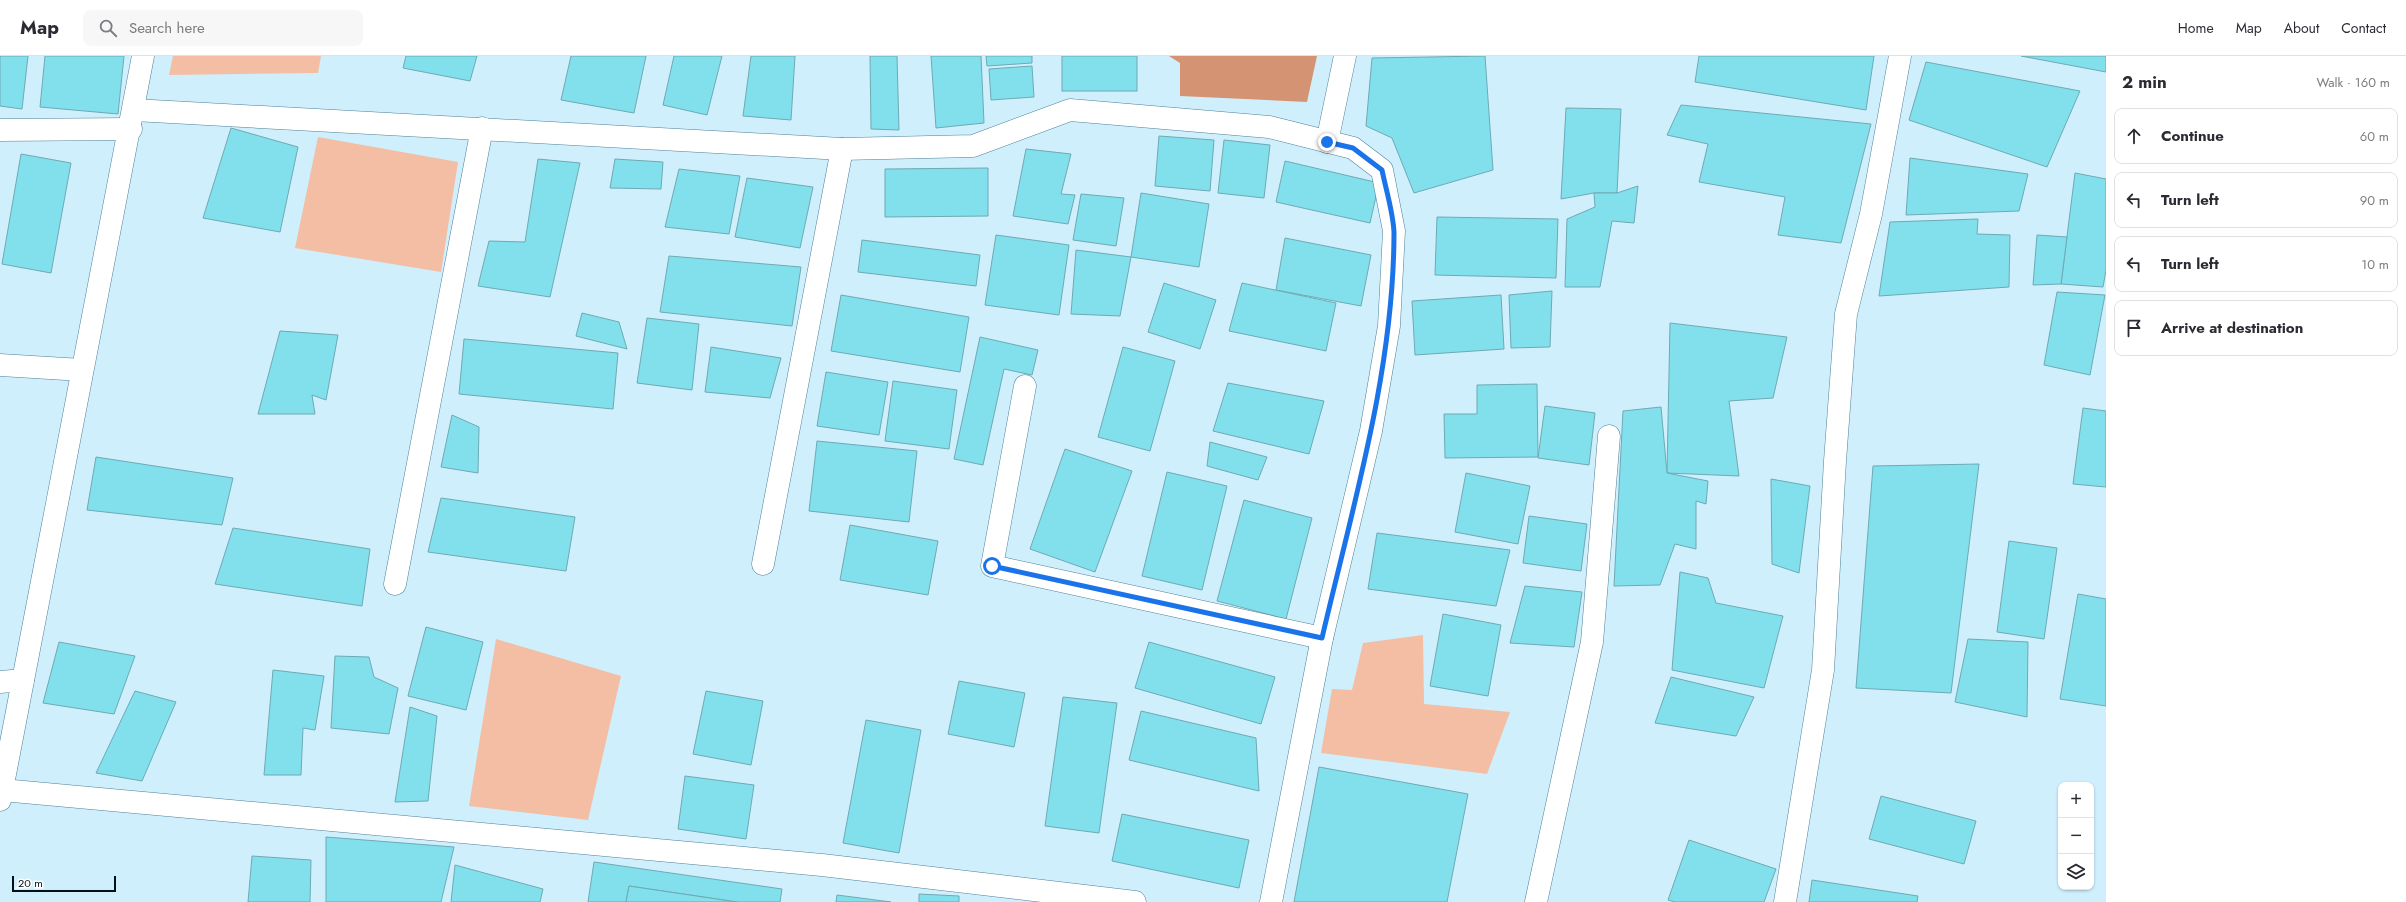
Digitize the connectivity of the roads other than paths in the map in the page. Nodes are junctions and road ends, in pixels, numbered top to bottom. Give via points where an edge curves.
1 (144, 56) edge
2 (1345, 56) edge
3 (1900, 56) edge
4 (132, 119) junction
5 (482, 128) junction
6 (0, 130) edge
7 (1327, 142) junction
8 (842, 148) junction
9 (0, 365) edge
10 (82, 370) junction
11 (1025, 386) dead end
12 (1609, 436) dead end
13 (763, 564) dead end
14 (395, 584) dead end
15 (1322, 638) junction
16 (23, 680) junction
17 (0, 682) edge
18 (1, 795) edge
19 (1135, 902) edge
20 (1271, 902) edge
21 (1536, 902) edge
22 (1785, 902) edge

1 - 4 street
2 - 7 street
3 - 22 street via 1871,214 1846,314 1823,670
4 - 5 street
4 - 6 street
4 - 10 street
5 - 8 street
5 - 14 street
7 - 8 street via 1269,127 1070,110 973,146
7 - 15 street via 1353,148 1382,170 1394,231 1389,326 1371,431
8 - 13 street
9 - 10 street
10 - 16 street
11 - 15 street via 992,566
12 - 21 street via 1592,642
15 - 20 street
16 - 17 street
16 - 18 street
18 - 19 street via 822,865

